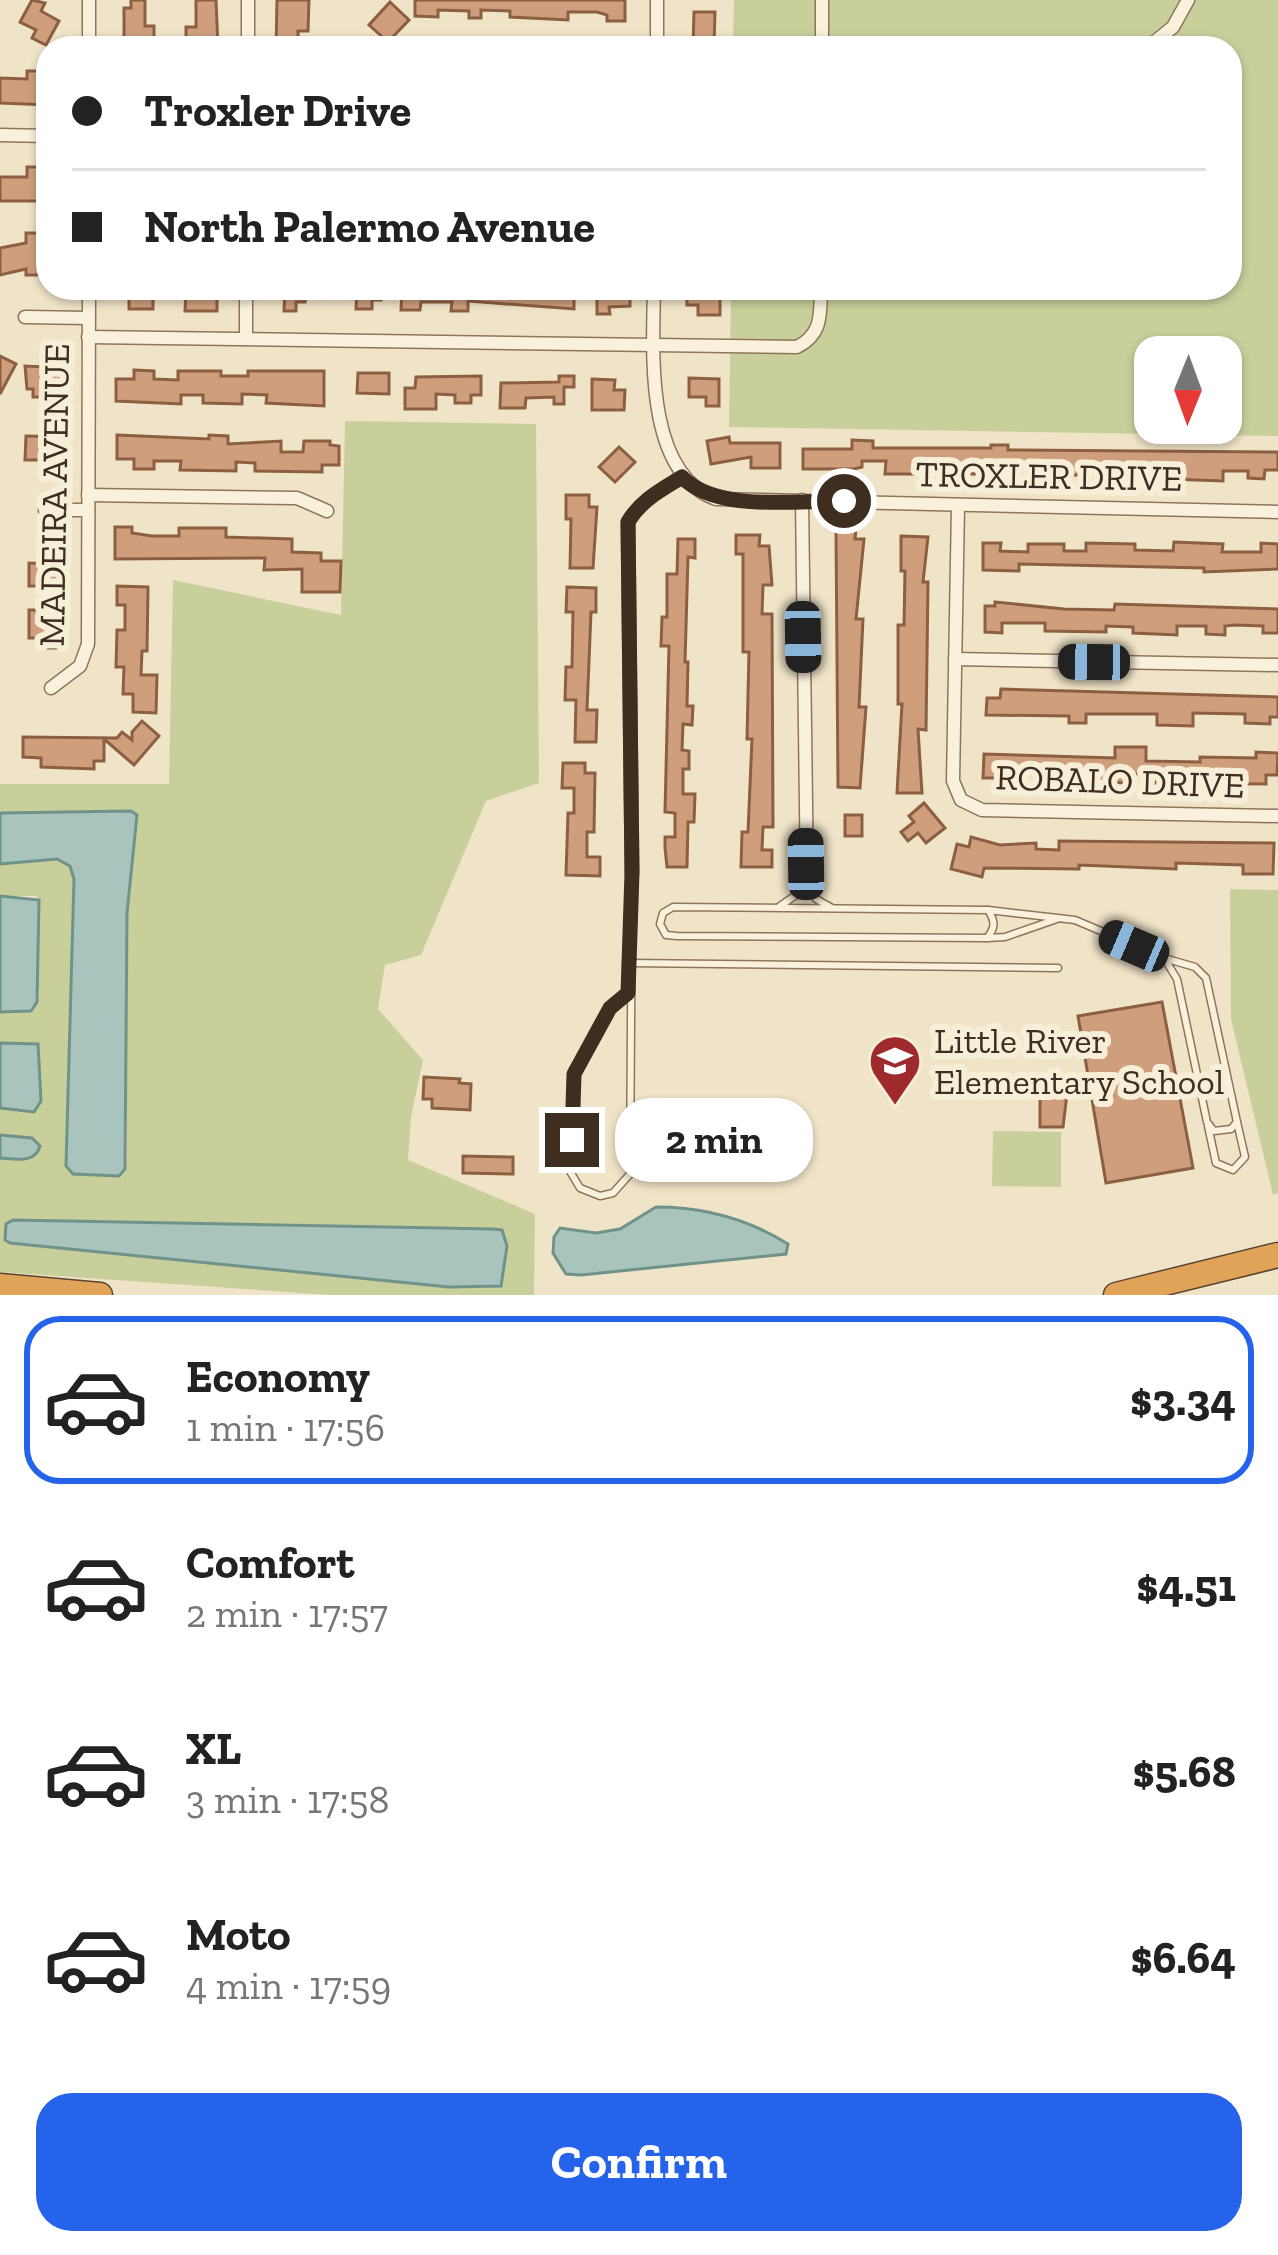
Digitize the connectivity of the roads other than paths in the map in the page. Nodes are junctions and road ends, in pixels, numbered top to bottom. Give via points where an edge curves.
1 (89, 0) edge
2 (248, 0) edge
3 (657, 0) edge
4 (822, 0) edge
5 (1188, 0) edge
6 (89, 36) edge
7 (248, 36) edge
8 (657, 36) edge
9 (822, 36) edge
10 (1162, 36) edge
11 (0, 135) edge
12 (36, 136) edge
13 (88, 300) edge
14 (246, 300) edge
15 (654, 300) edge
16 (820, 300) edge
17 (25, 317) dead end
18 (88, 318) junction
19 (88, 338) junction
20 (246, 339) junction
21 (654, 344) junction
22 (682, 477) junction
23 (802, 500) junction
24 (88, 503) junction
25 (958, 506) junction
26 (46, 510) dead end
27 (326, 511) dead end
28 (1278, 512) edge
29 (956, 659) junction
30 (1278, 665) edge
31 (51, 688) dead end
32 (1278, 816) edge
33 (632, 873) joint
34 (807, 881) junction
35 (777, 908) junction
36 (833, 909) junction
37 (988, 910) junction
38 (1058, 919) junction
39 (988, 938) junction
40 (1164, 958) junction
41 (629, 963) junction
42 (1058, 968) dead end
43 (628, 993) junction
44 (1207, 1122) junction
45 (1237, 1122) junction
46 (1278, 1255) edge
47 (0, 1289) edge
48 (73, 1295) edge
49 (100, 1295) edge
50 (1116, 1295) edge

1 - 6 street
2 - 7 street
3 - 8 street
4 - 9 street
5 - 10 street
11 - 12 street
13 - 18 street, MADEIRA AVENUE
14 - 20 street
15 - 21 street
16 - 21 street via 818,330 797,347
17 - 18 street
18 - 19 street, MADEIRA AVENUE
19 - 20 street
19 - 24 street, MADEIRA AVENUE
20 - 21 street
21 - 22 street via 658,405
22 - 23 street, TROXLER DRIVE via 716,499
22 - 33 street via 628,522
23 - 25 street, TROXLER DRIVE
23 - 34 street
24 - 26 street
24 - 27 street via 297,499
24 - 31 street, MADEIRA AVENUE via 87,652
25 - 28 street, TROXLER DRIVE
25 - 29 street
29 - 30 street
29 - 32 street, ROBALO DRIVE via 953,782 961,800 982,810
33 - 41 lane
34 - 35 lane
34 - 36 lane
35 - 36 lane
35 - 39 lane via 674,908 660,924 677,936
36 - 37 lane
37 - 38 lane
37 - 39 lane
38 - 39 lane
38 - 40 lane
40 - 44 lane via 1177,979
40 - 45 lane via 1206,978
41 - 42 lane
41 - 43 lane
43 - 43 lane via 610,1008 574,1074 572,1173 590,1194 613,1193 630,1174
44 - 45 lane via 1222,1132
44 - 45 lane via 1216,1162 1233,1170 1245,1157
46 - 50 highway
47 - 48 highway
47 - 49 highway

